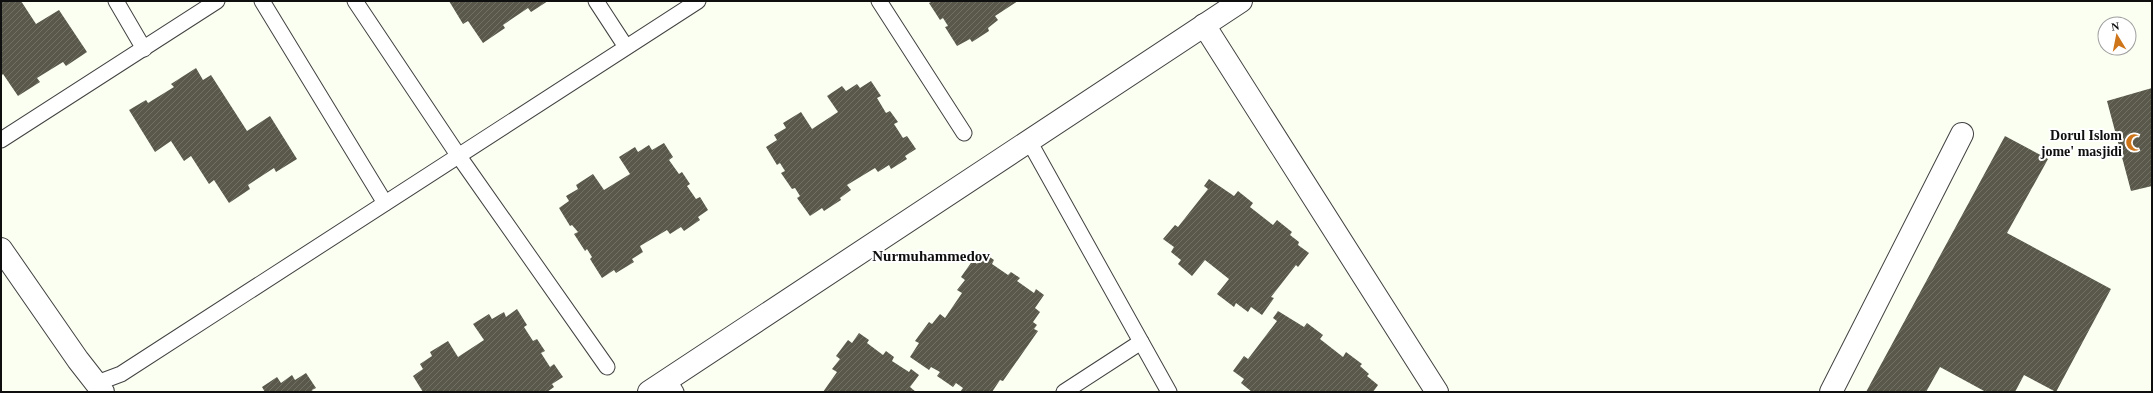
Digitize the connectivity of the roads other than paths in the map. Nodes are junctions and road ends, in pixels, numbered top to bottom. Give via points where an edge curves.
1 (116, 1) edge
2 (262, 1) edge
3 (355, 1) edge
4 (596, 1) edge
5 (698, 1) edge
6 (879, 1) edge
7 (1241, 1) edge
8 (211, 2) edge
9 (1204, 25) junction
10 (626, 47) junction
11 (144, 49) junction
12 (964, 133) dead end
13 (1962, 134) dead end
14 (1, 140) edge
15 (1029, 141) junction
16 (458, 155) junction
17 (385, 203) junction
18 (1, 248) edge
19 (1141, 342) junction
20 (607, 367) dead end
21 (672, 385) edge
22 (100, 388) edge
23 (649, 392) edge
24 (1064, 392) edge
25 (1169, 392) edge
26 (1437, 392) edge
27 (1831, 392) edge

1 - 11 lane
2 - 17 lane
3 - 16 lane
4 - 10 lane
5 - 10 lane
6 - 12 lane
7 - 9 street
8 - 11 lane
9 - 15 street
9 - 26 street
10 - 16 lane
11 - 14 lane
13 - 27 street
15 - 19 lane
15 - 21 street
16 - 17 lane
16 - 20 lane
17 - 22 lane
18 - 22 street
19 - 24 lane
19 - 25 lane
21 - 23 street

